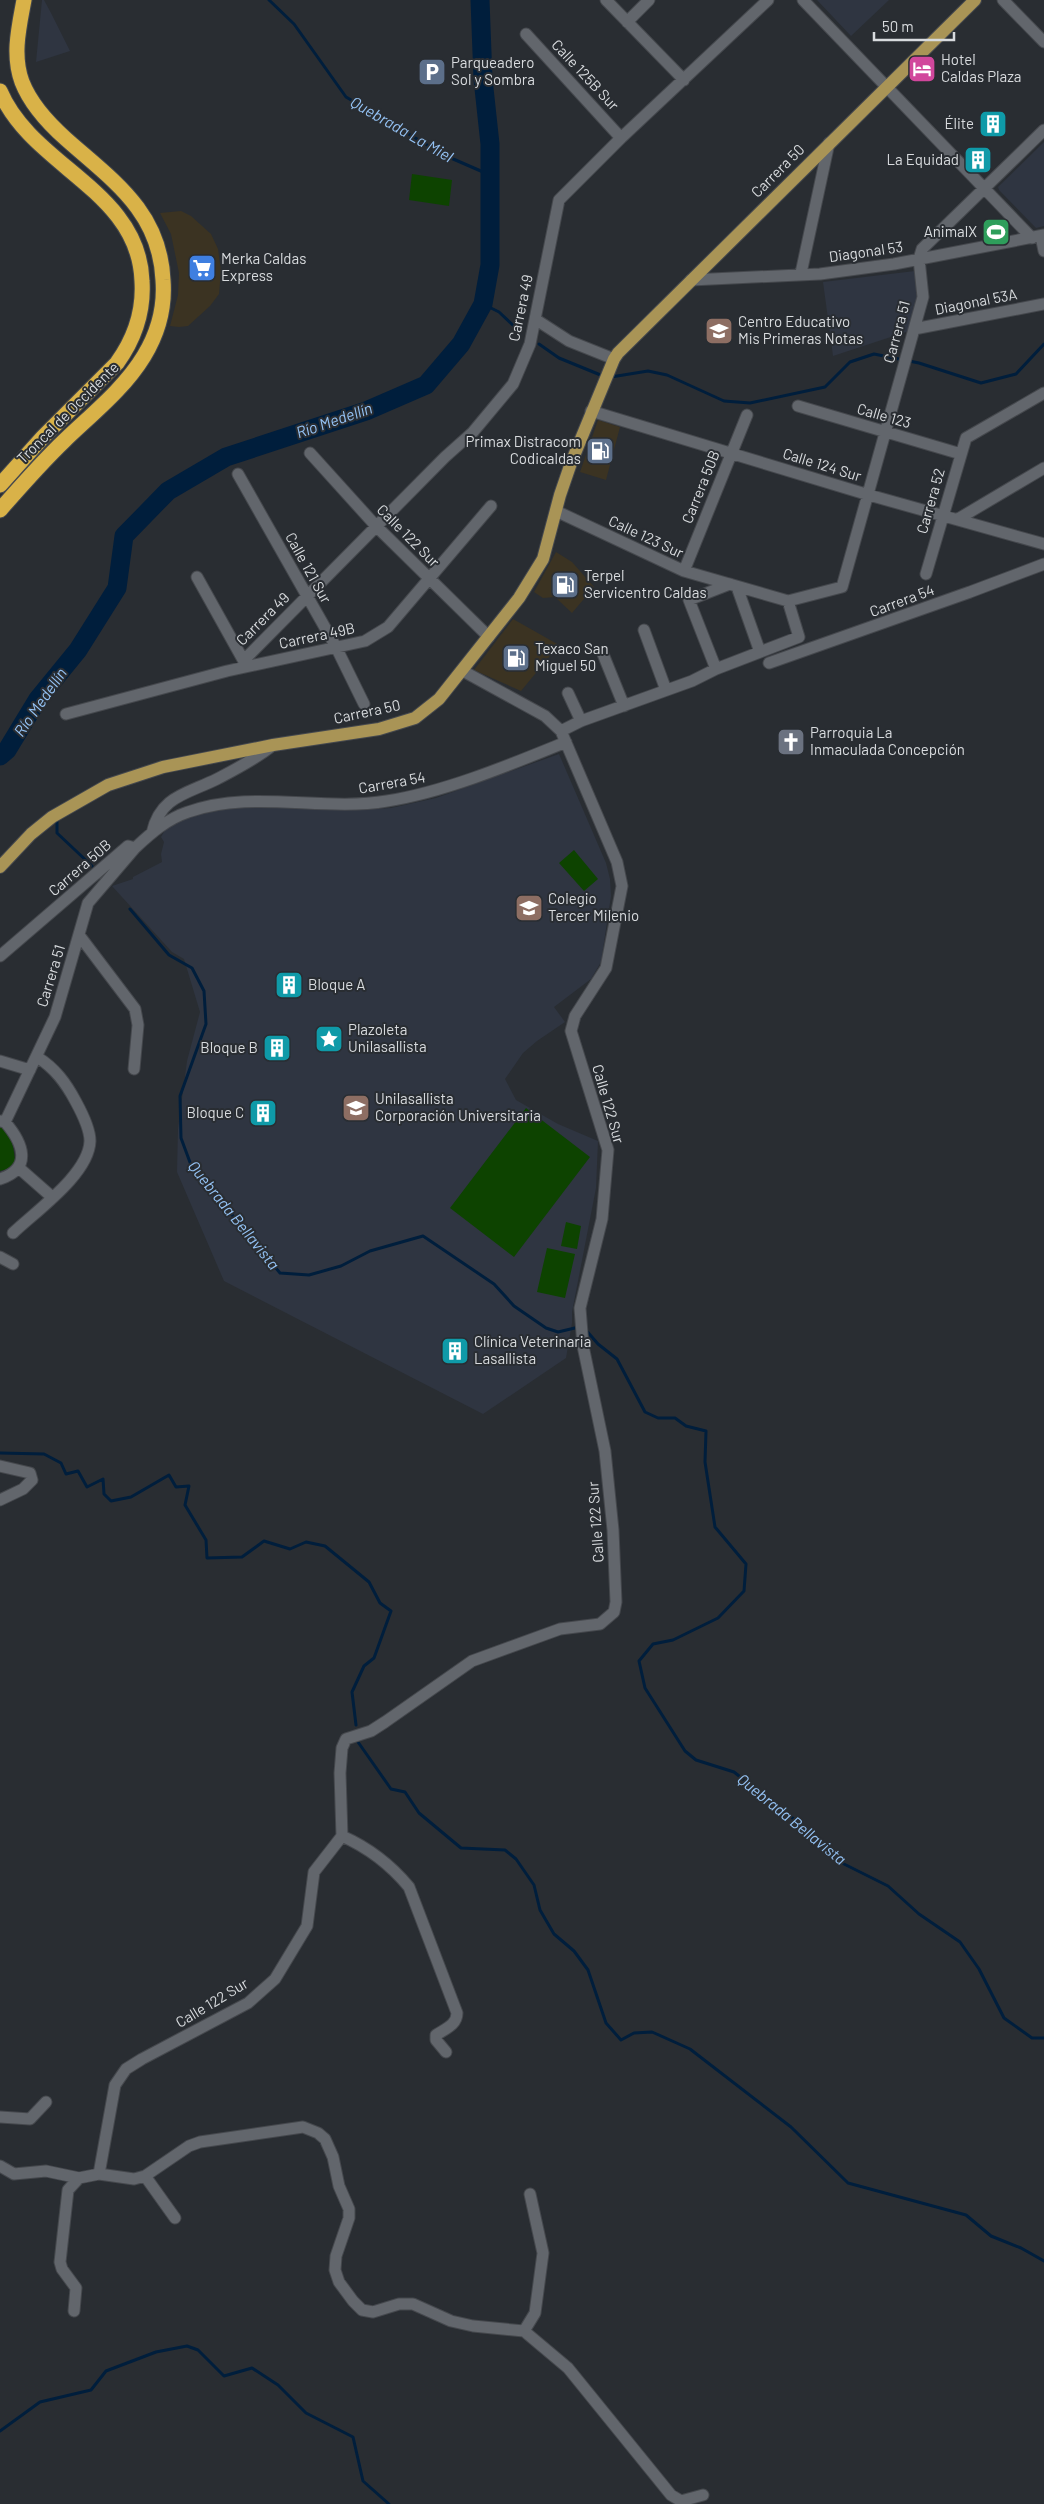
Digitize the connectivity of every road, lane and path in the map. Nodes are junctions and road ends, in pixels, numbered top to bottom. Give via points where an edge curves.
1 (24, 0) edge
2 (606, 0) edge
3 (649, 0) edge
4 (768, 0) edge
5 (803, 0) edge
6 (975, 0) edge
7 (1003, 0) edge
8 (627, 22) junction
9 (526, 34) dead end
10 (1044, 42) edge
11 (684, 80) junction
12 (886, 86) junction
13 (0, 91) edge
14 (1044, 130) edge
15 (621, 138) junction
16 (830, 143) junction
17 (984, 188) junction
18 (1039, 236) edge
19 (1044, 251) edge
20 (919, 259) junction
21 (801, 273) junction
22 (691, 280) junction
23 (1044, 304) edge
24 (535, 319) junction
25 (914, 329) junction
26 (612, 364) junction
27 (1044, 393) edge
28 (798, 406) dead end
29 (591, 411) junction
30 (747, 415) dead end
31 (885, 432) junction
32 (310, 453) dead end
33 (731, 453) junction
34 (961, 454) junction
35 (1044, 468) edge
36 (238, 474) dead end
37 (0, 485) edge
38 (868, 495) junction
39 (491, 506) dead end
40 (0, 510) edge
41 (556, 511) junction
42 (943, 515) junction
43 (958, 519) junction
44 (376, 526) junction
45 (1044, 544) edge
46 (1044, 564) edge
47 (684, 570) junction
48 (926, 574) dead end
49 (197, 577) dead end
50 (429, 578) junction
51 (733, 586) junction
52 (842, 587) joint
53 (307, 597) junction
54 (788, 601) junction
55 (644, 630) dead end
56 (489, 637) junction
57 (779, 645) junction
58 (336, 647) junction
59 (760, 652) junction
60 (603, 654) dead end
61 (246, 663) junction
62 (716, 669) junction
63 (464, 671) junction
64 (666, 690) junction
65 (568, 693) dead end
66 (364, 704) dead end
67 (624, 706) junction
68 (66, 714) dead end
69 (581, 721) junction
70 (561, 731) junction
71 (566, 742) junction
72 (273, 745) junction
73 (214, 806) joint
74 (152, 832) junction
75 (135, 848) junction
76 (0, 867) edge
77 (80, 935) junction
78 (0, 956) edge
79 (37, 1057) junction
80 (0, 1061) edge
81 (134, 1068) dead end
82 (30, 1070) junction
83 (3, 1122) edge
84 (19, 1168) junction
85 (0, 1180) edge
86 (52, 1196) junction
87 (13, 1233) dead end
88 (0, 1257) edge
89 (13, 1264) dead end
90 (0, 1466) edge
91 (0, 1500) edge
92 (342, 1836) junction
93 (446, 2052) dead end
94 (46, 2102) dead end
95 (0, 2117) edge
96 (0, 2166) edge
97 (98, 2174) junction
98 (145, 2176) junction
99 (79, 2178) junction
100 (530, 2194) dead end
101 (176, 2218) dead end
102 (74, 2310) dead end
103 (524, 2331) junction
104 (703, 2495) dead end

1 - 40 highway, Troncal de Occidente via 17,59 30,99 56,130 133,200 148,222 159,253 164,286 158,326 145,355 125,381
2 - 8 street
3 - 8 street
4 - 11 street, Carrera 49
5 - 12 street
6 - 12 main road, Carrera 50
7 - 10 street
8 - 11 street
9 - 15 street, Calle 125B Sur
11 - 15 street, Carrera 49
12 - 16 main road, Carrera 50
12 - 17 street
13 - 37 highway, Troncal de Occidente via 10,111 33,139 102,198 122,221 140,263 143,293 138,323 118,363
14 - 17 street
15 - 24 street, Carrera 49 via 559,200
16 - 21 street
16 - 22 main road, Carrera 50
17 - 18 street
17 - 20 street via 922,249
18 - 19 street
18 - 20 street, Diagonal 53
20 - 21 street, Diagonal 53 via 820,274
20 - 25 street, Carrera 51 via 923,296
21 - 22 street, Diagonal 53
22 - 26 main road, Carrera 50
23 - 25 street, Diagonal 53A
24 - 26 street
24 - 44 street, Carrera 49 via 530,344 513,384 473,432
25 - 31 street, Carrera 51
26 - 29 main road, Carrera 50
27 - 34 street, Carrera 52 via 966,438
28 - 31 street, Calle 123
29 - 33 street, Calle 124 Sur
29 - 41 main road, Carrera 50
30 - 33 street, Carrera 50B
31 - 34 street, Calle 123
31 - 38 street, Carrera 51
32 - 44 street, Calle 122 Sur
33 - 38 street, Calle 124 Sur
33 - 47 street, Carrera 50B
34 - 42 street, Carrera 52
35 - 43 street
36 - 53 street, Calle 121 Sur
38 - 42 street, Calle 124 Sur
38 - 52 street, Carrera 51
39 - 50 street, Carrera 49B
41 - 47 street, Calle 123 Sur
41 - 56 main road, Carrera 50 via 543,559
42 - 43 street, Calle 124 Sur
42 - 48 street, Carrera 52
43 - 45 street, Calle 124 Sur
44 - 50 street, Calle 122 Sur
44 - 53 street, Carrera 49
46 - 57 street, Carrera 54 via 769,663
47 - 51 street, Calle 123 Sur
49 - 61 street
50 - 56 street, Calle 122 Sur
50 - 58 street, Carrera 49B via 379,634 366,641
51 - 54 street, Calle 123 Sur
51 - 59 street
51 - 62 street via 689,600
52 - 54 street, Calle 123 Sur
53 - 58 street, Calle 121 Sur
53 - 61 street, Carrera 49
54 - 57 street via 799,637
55 - 64 street
56 - 63 main road, Carrera 50
57 - 59 street
58 - 61 street, Carrera 49B
58 - 66 street, Calle 121 Sur
59 - 62 street
60 - 67 street
61 - 68 street, Carrera 49B
62 - 64 street
63 - 70 street, Calle 122 Sur via 545,716
63 - 72 main road, Carrera 50 via 439,699 414,718 379,729
64 - 67 street
65 - 69 street
67 - 69 street
69 - 70 street
70 - 71 street, Calle 122 Sur
71 - 73 street, Carrera 54 via 444,788 390,801 342,806 257,802
71 - 92 street, Calle 122 Sur via 617,862 622,886 606,968 575,1016 571,1031 608,1150 602,1219 580,1308 583,1346 605,1450 614,1530 614,1612 600,1624 560,1629 472,1661 385,1722 346,1739 340,1773
72 - 74 street via 258,757 215,780 182,793 155,818
72 - 76 main road, Carrera 50 via 163,767 108,785 52,817
73 - 74 street, Carrera 50B via 189,812
74 - 75 street, Carrera 50B
75 - 77 street, Carrera 51 via 88,903
75 - 78 street, Carrera 50B via 128,846
77 - 79 street, Carrera 51 via 55,1017
77 - 81 street via 135,1009 138,1025
79 - 82 street, Carrera 51
79 - 86 street via 52,1066 73,1095 90,1141 87,1158 78,1173
80 - 82 street
82 - 83 street, Carrera 51
83 - 84 street via 17,1136 20,1144
84 - 85 street
84 - 86 street
86 - 87 street
88 - 89 street
90 - 91 street via 30,1472 32,1480 23,1489
92 - 93 street via 365,1847 397,1872 409,1886 457,2013 453,2024 435,2037
92 - 97 street, Calle 122 Sur via 314,1872 308,1926 275,1978 248,2002 126,2069 115,2086
94 - 95 street via 30,2119
96 - 99 street via 14,2174 46,2171
97 - 98 street via 134,2179
97 - 99 street
98 - 101 street
98 - 103 street via 200,2142 278,2129 312,2129 324,2139 333,2157 339,2186 349,2209 335,2270 339,2282 357,2306 373,2312 399,2304 413,2304 451,2321
99 - 102 street via 68,2190 60,2262 76,2288
100 - 103 street via 543,2254 535,2313
103 - 104 street via 568,2368 671,2494 681,2501

